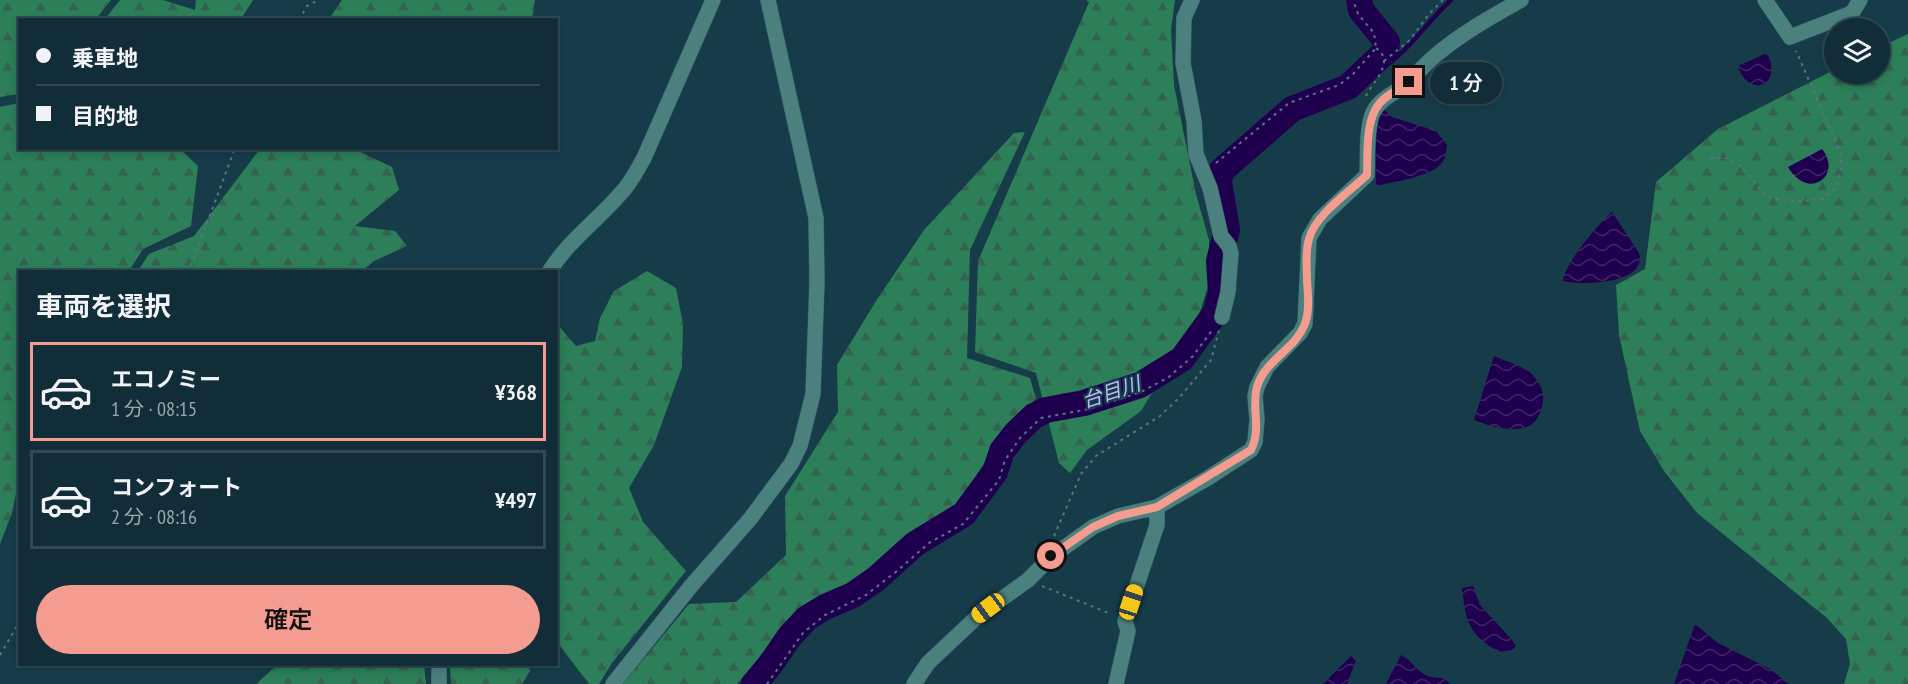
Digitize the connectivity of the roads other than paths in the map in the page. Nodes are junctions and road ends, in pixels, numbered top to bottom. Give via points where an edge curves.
1 (713, 0) edge
2 (768, 0) edge
3 (1192, 0) edge
4 (1521, 0) edge
5 (1765, 0) edge
6 (1860, 0) edge
7 (550, 270) edge
8 (1222, 317) road end
9 (1157, 507) junction
10 (439, 666) edge
11 (439, 684) edge
12 (613, 684) edge
13 (914, 684) edge
14 (1116, 684) edge

1 - 7 street via 633,177 569,244
2 - 12 street via 816,218 813,394 800,446 791,464
3 - 8 street via 1184,18 1182,63 1194,121 1196,154 1231,253
4 - 9 street via 1471,28 1378,105 1370,125 1367,175 1320,219 1309,238 1305,324 1261,378 1251,450
5 - 6 street via 1790,37 1852,13
9 - 13 street via 1118,516 1093,527 1051,556 1028,580 978,616 928,663
9 - 14 street via 1157,525 1125,621 1128,631
10 - 11 street

